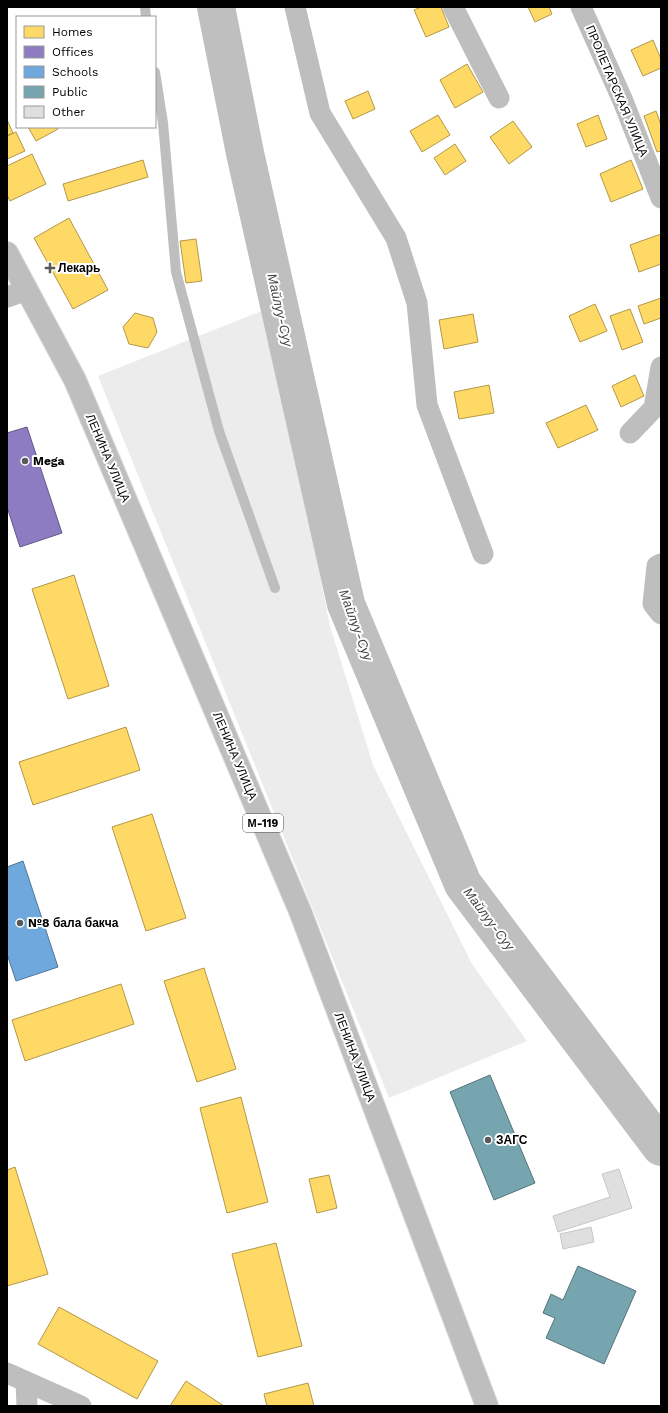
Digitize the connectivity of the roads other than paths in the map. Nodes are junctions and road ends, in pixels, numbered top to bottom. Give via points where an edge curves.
1 (295, 7) edge
2 (453, 7) edge
3 (581, 7) edge
4 (156, 78) edge
5 (499, 98) dead end
6 (661, 198) edge
7 (7, 253) edge
8 (17, 293) edge
9 (661, 367) edge
10 (630, 433) dead end
11 (483, 554) dead end
12 (661, 564) edge
13 (275, 588) dead end
14 (661, 614) edge
15 (7, 1373) edge
16 (26, 1382) junction
17 (27, 1406) edge
18 (82, 1406) edge
19 (487, 1406) edge

1 - 11 street via 320,113 396,238 417,303 427,405
2 - 5 street
3 - 6 street, ПРОЛЕТАРСКАЯ УЛИЦА via 623,101
4 - 13 lane via 163,123 176,272 219,431
7 - 8 main road, ЛЕНИНА УЛИЦА / М-119
8 - 19 main road, ЛЕНИНА УЛИЦА / М-119 via 75,380 300,911
9 - 10 street via 654,408
12 - 14 street via 657,566 653,604
15 - 16 street
16 - 17 street
16 - 18 street

